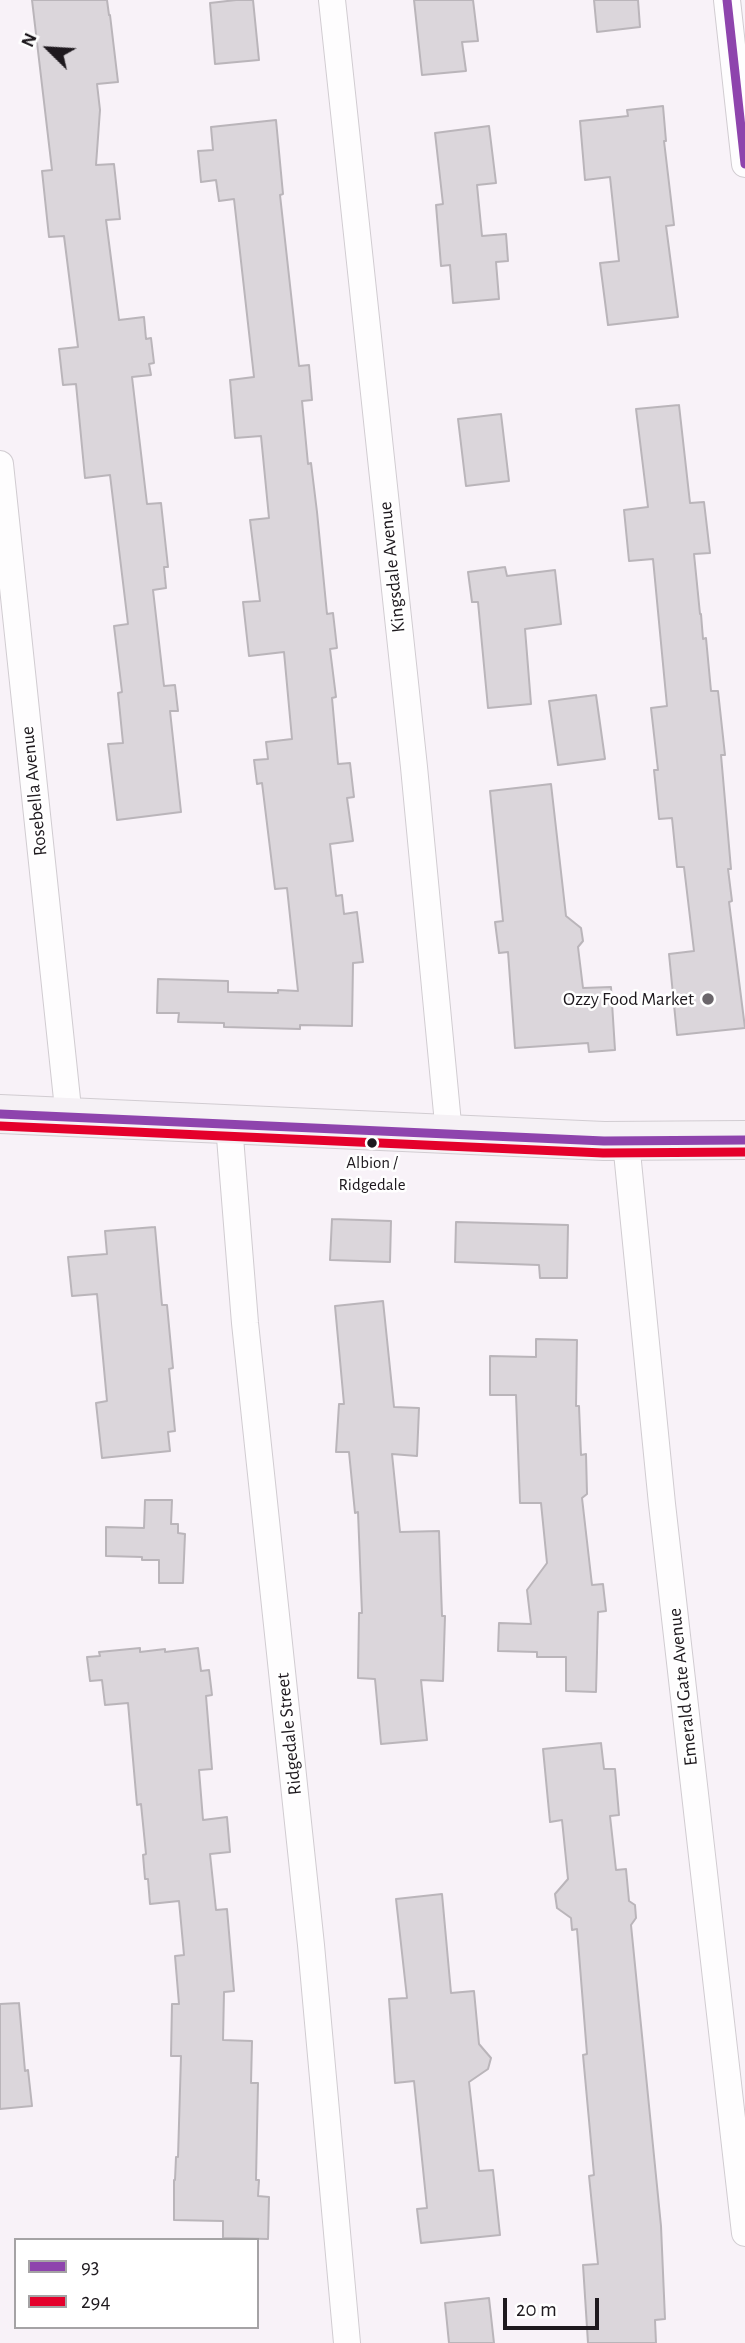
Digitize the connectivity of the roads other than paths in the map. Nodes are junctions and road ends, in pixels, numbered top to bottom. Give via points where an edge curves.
1 (332, 0) edge
2 (727, 0) edge
3 (745, 164) edge
4 (0, 464) edge
5 (0, 1114) edge
6 (69, 1118) junction
7 (229, 1125) junction
8 (449, 1134) junction
9 (745, 1140) edge
10 (626, 1142) junction
11 (745, 2233) edge
12 (347, 2343) edge

1 - 8 street, Kingsdale Avenue
2 - 3 street
4 - 6 street, Rosebella Avenue
5 - 6 street
6 - 7 street
7 - 8 street
7 - 12 street, Ridgedale Street via 244,1324 310,1931
8 - 10 street
9 - 10 street
10 - 11 street, Emerald Gate Avenue via 665,1532

